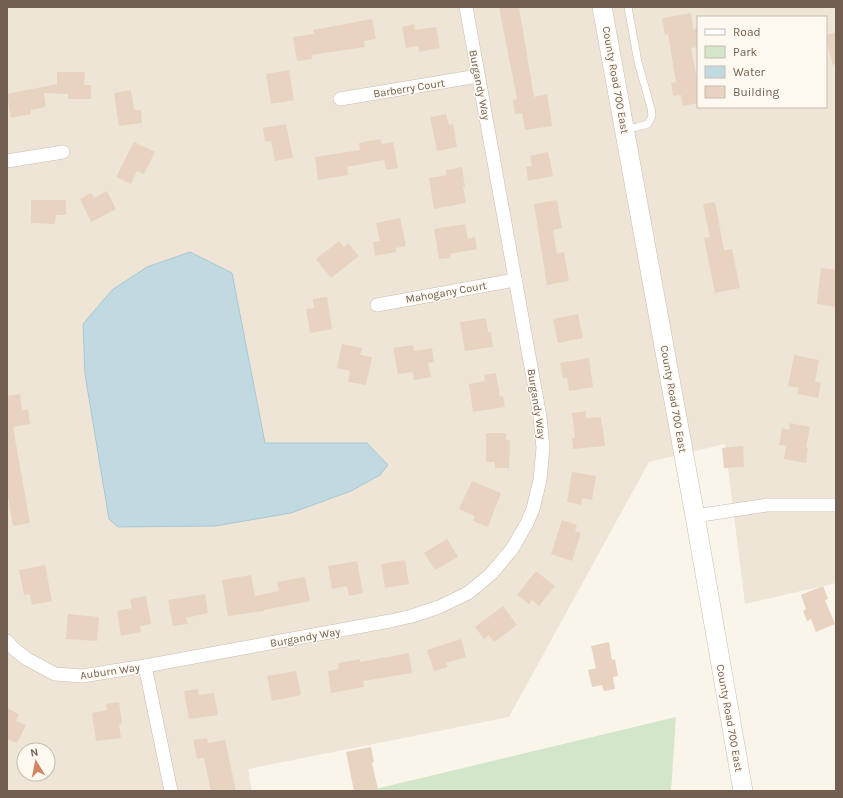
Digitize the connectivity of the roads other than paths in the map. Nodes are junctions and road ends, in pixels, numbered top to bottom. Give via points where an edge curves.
1 (466, 7) edge
2 (602, 7) edge
3 (628, 7) edge
4 (478, 76) junction
5 (340, 99) dead end
6 (624, 129) junction
7 (63, 152) dead end
8 (7, 162) edge
9 (515, 280) junction
10 (377, 305) dead end
11 (836, 505) edge
12 (695, 516) junction
13 (7, 641) edge
14 (145, 666) junction
15 (171, 791) edge
16 (743, 791) edge

1 - 4 street, Burgandy Way
2 - 6 main road, County Road 700 East
3 - 6 lane via 638,62 652,116 648,124
4 - 5 street, Barberry Court
4 - 9 street, Burgandy Way
6 - 12 main road, County Road 700 East
7 - 8 street
9 - 10 street, Mahogany Court
9 - 14 street, Burgandy Way via 540,417 543,448 540,480 533,509 512,548 491,574 457,600 412,616
11 - 12 street via 767,505
12 - 16 main road, County Road 700 East
13 - 14 street, Auburn Way via 27,659 55,674 82,676
14 - 15 street, Auburn Way

